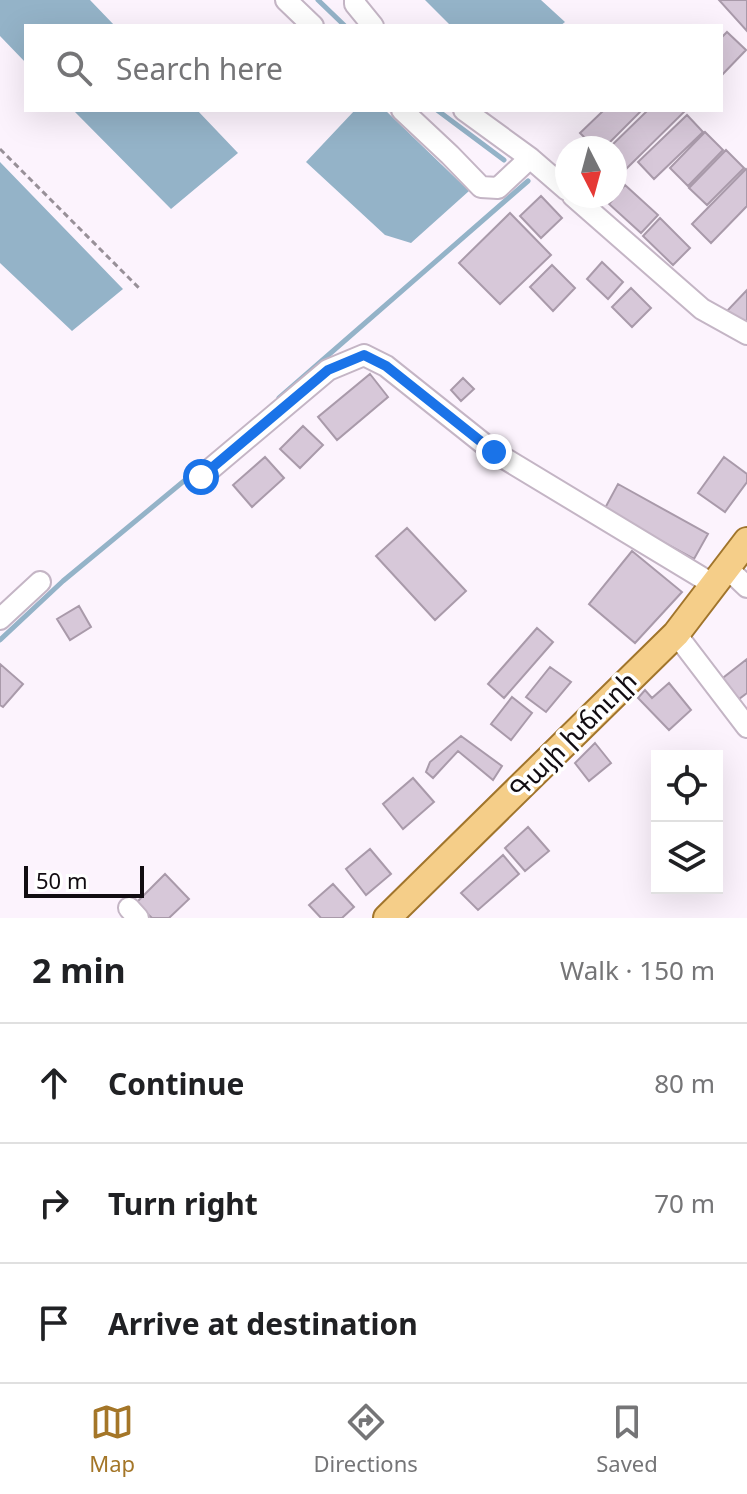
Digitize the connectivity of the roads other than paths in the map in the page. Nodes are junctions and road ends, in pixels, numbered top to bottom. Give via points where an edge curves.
1 (286, 0) edge
2 (355, 0) edge
3 (311, 24) edge
4 (371, 24) edge
5 (404, 112) edge
6 (467, 112) edge
7 (530, 158) junction
8 (555, 180) edge
9 (587, 208) edge
10 (747, 334) edge
11 (201, 477) dead end
12 (747, 541) edge
13 (721, 576) junction
14 (40, 582) dead end
15 (747, 587) edge
16 (0, 619) edge
17 (676, 634) junction
18 (747, 727) edge
19 (387, 918) edge

1 - 3 street
2 - 4 street
5 - 7 street via 481,187 498,188
6 - 7 street
7 - 8 street
9 - 10 street via 702,309
11 - 13 street via 328,370 364,355 386,366 494,452
12 - 13 main road, Գայի խճուղի
13 - 15 street
13 - 17 main road, Գայի խճուղի
14 - 16 street
17 - 18 street
17 - 19 main road, Գայի խճուղի

